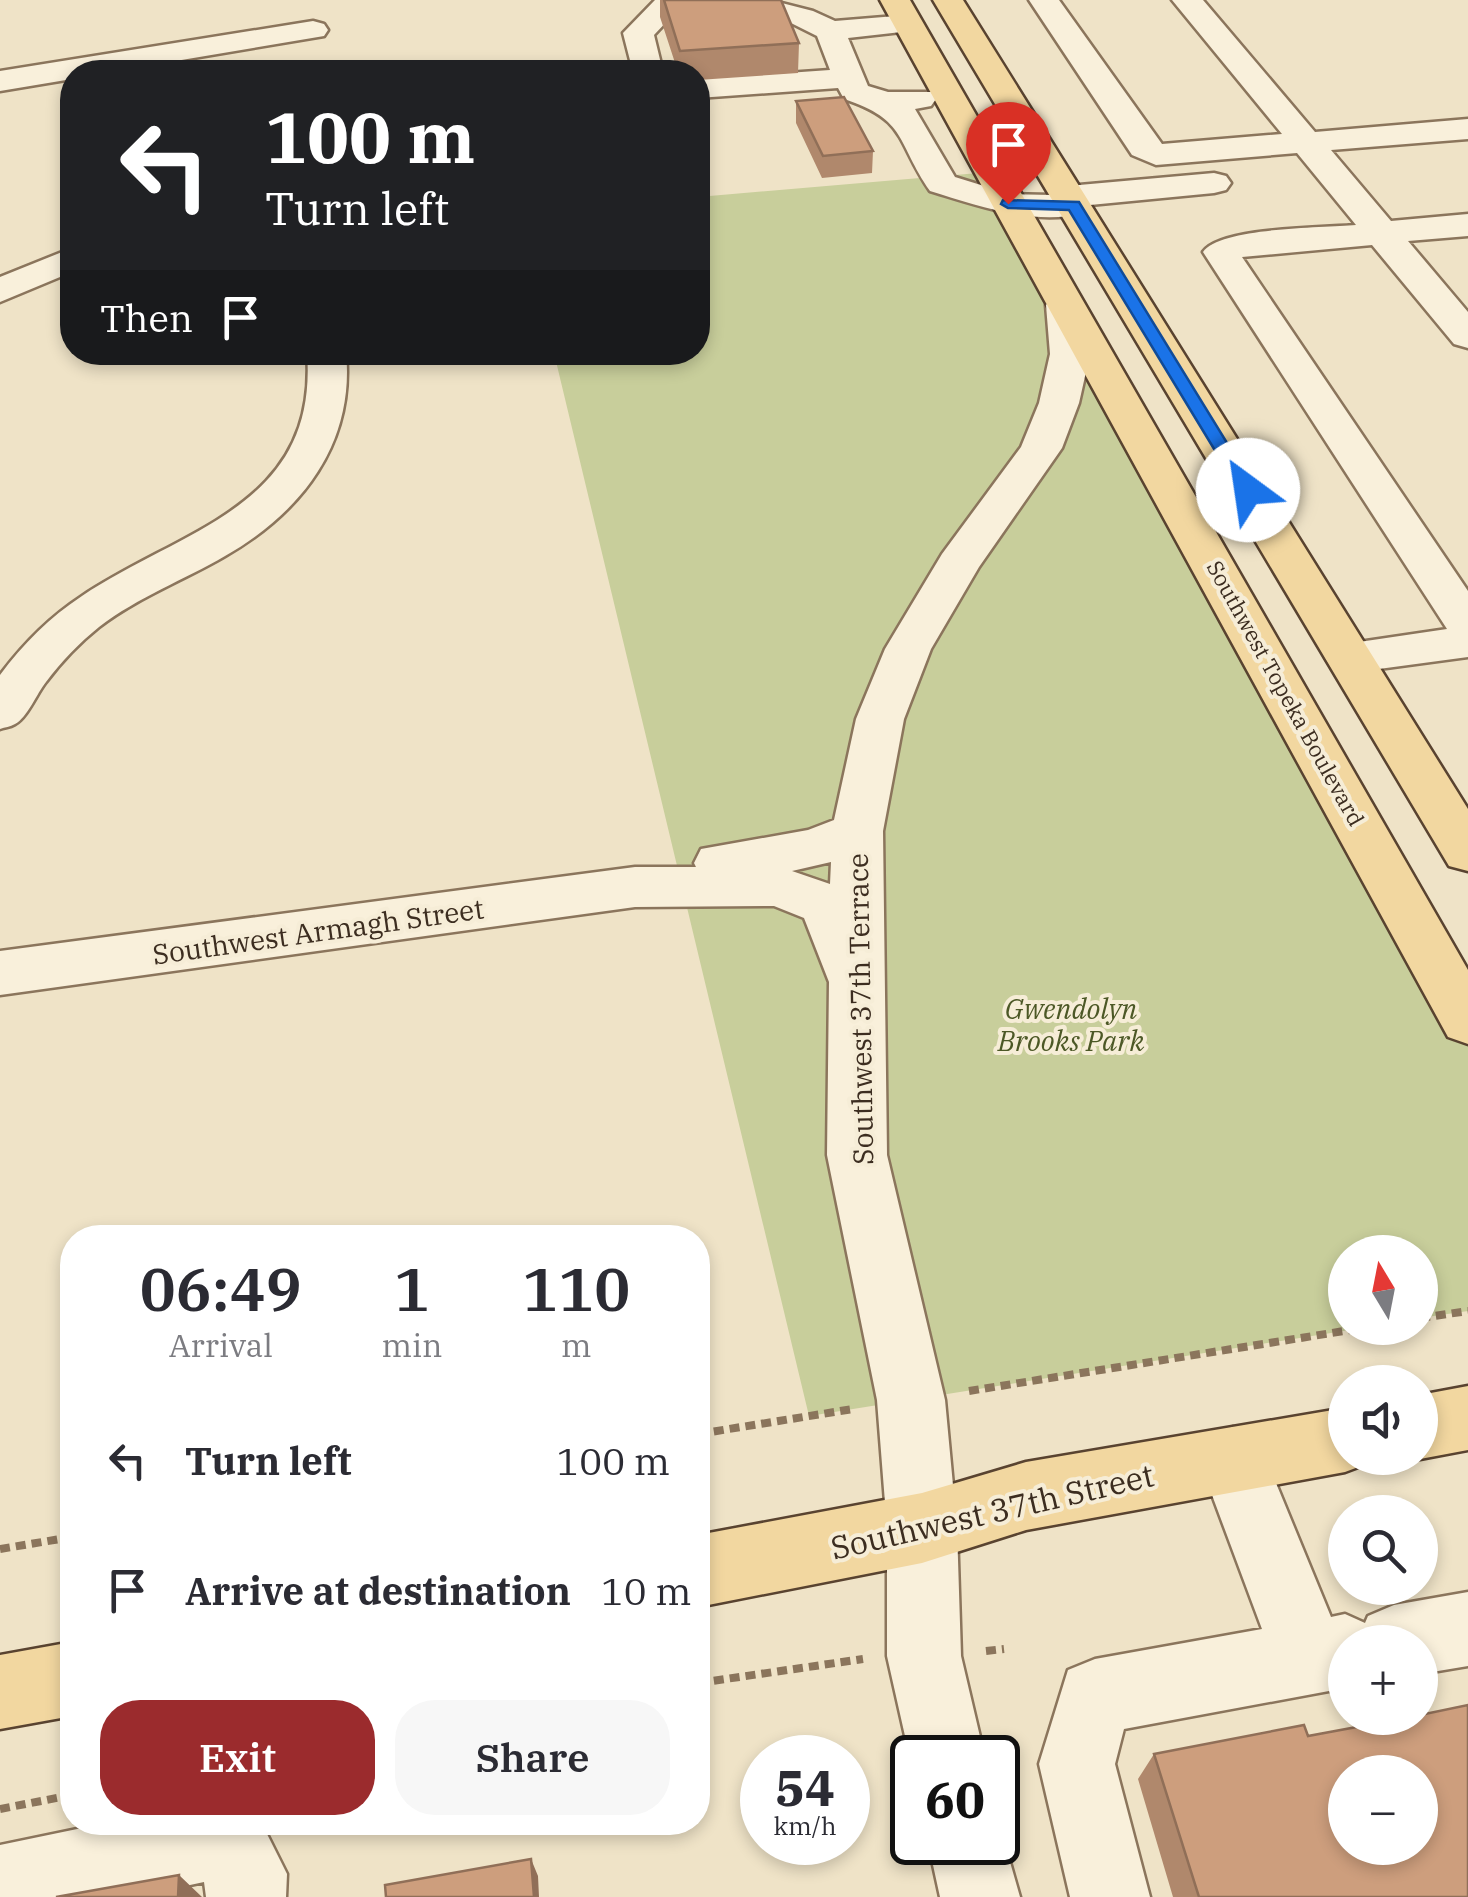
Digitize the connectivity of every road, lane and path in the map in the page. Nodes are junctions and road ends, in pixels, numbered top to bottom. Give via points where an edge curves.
1 (672, 0) edge
2 (734, 0) edge
3 (948, 0) edge
4 (1044, 0) edge
5 (1187, 0) edge
6 (902, 12) edge
7 (312, 29) edge
8 (830, 32) junction
9 (126, 60) edge
10 (645, 60) edge
11 (60, 71) edge
12 (850, 78) junction
13 (0, 81) edge
14 (710, 88) edge
15 (950, 98) junction
16 (886, 102) junction
17 (1468, 129) edge
18 (1308, 144) junction
19 (1468, 161) edge
20 (1353, 200) junction
21 (1008, 204) junction
22 (1076, 208) junction
23 (1238, 209) dead end
24 (1468, 225) edge
25 (60, 263) edge
26 (0, 290) edge
27 (1065, 305) junction
28 (1468, 336) edge
29 (329, 365) edge
30 (1468, 546) edge
31 (1420, 552) junction
32 (1468, 626) edge
33 (1468, 642) edge
34 (1349, 657) junction
35 (0, 712) edge
36 (858, 831) junction
37 (1468, 852) edge
38 (635, 887) junction
39 (0, 973) edge
40 (858, 996) junction
41 (1468, 1021) edge
42 (1468, 1310) edge
43 (1438, 1315) edge
44 (1328, 1334) edge
45 (911, 1400) junction
46 (1468, 1418) edge
47 (1438, 1424) edge
48 (710, 1432) edge
49 (1328, 1443) edge
50 (1234, 1460) junction
51 (922, 1528) junction
52 (60, 1539) edge
53 (0, 1549) edge
54 (710, 1569) edge
55 (1468, 1630) edge
56 (1438, 1635) edge
57 (1004, 1649) dead end
58 (1328, 1654) edge
59 (924, 1656) junction
60 (60, 1681) edge
61 (710, 1682) edge
62 (0, 1692) edge
63 (943, 1735) edge
64 (60, 1798) edge
65 (0, 1809) edge
66 (972, 1865) edge
67 (0, 1885) edge
68 (246, 1897) edge
69 (980, 1897) edge
70 (1110, 1897) edge

1 - 10 street via 638,33
2 - 8 street via 802,17
3 - 22 main road
4 - 18 street via 1144,148 1156,155
5 - 18 street
6 - 8 street
6 - 15 main road, Southwest Topeka Boulevard
7 - 9 street
8 - 12 street
11 - 13 street
12 - 14 street
12 - 16 street via 856,92
15 - 16 street
15 - 21 main road, Southwest Topeka Boulevard
16 - 21 street via 905,117 942,184
17 - 18 street
18 - 20 street
19 - 20 street
20 - 22 street
20 - 24 street
20 - 28 street
20 - 31 street via 1221,252
21 - 22 street
21 - 27 main road, Southwest Topeka Boulevard
22 - 23 street
22 - 34 main road
25 - 26 street
27 - 36 street, Southwest 37th Terrace via 1070,354 1047,433 908,648 880,720
27 - 41 main road, Southwest Topeka Boulevard
29 - 35 street via 327,415 312,449 278,492 216,542 95,608 53,642
30 - 31 street
31 - 32 street
33 - 34 street
34 - 37 main road
36 - 38 street, Southwest Armagh Street via 815,848 702,866
36 - 40 street, Southwest 37th Terrace
38 - 39 street, Southwest Armagh Street
38 - 40 street, Southwest Armagh Street via 774,886 802,893 824,904
40 - 45 street, Southwest 37th Terrace via 857,1155
42 - 43 path
44 - 45 path
45 - 48 path
45 - 51 street, Southwest 37th Terrace
46 - 47 main road
49 - 50 main road, Southwest 37th Street
50 - 51 main road, Southwest 37th Street via 1026,1496
50 - 58 street
51 - 54 main road, Southwest 37th Street
51 - 59 street, Southwest 37th Terrace
52 - 53 path
55 - 56 street
57 - 59 path
58 - 70 street via 1095,1697 1077,1764
59 - 61 path via 842,1660
59 - 63 street, Southwest 37th Terrace
60 - 62 main road
64 - 65 path
66 - 69 street
67 - 68 street via 204,1843 230,1846 246,1874

